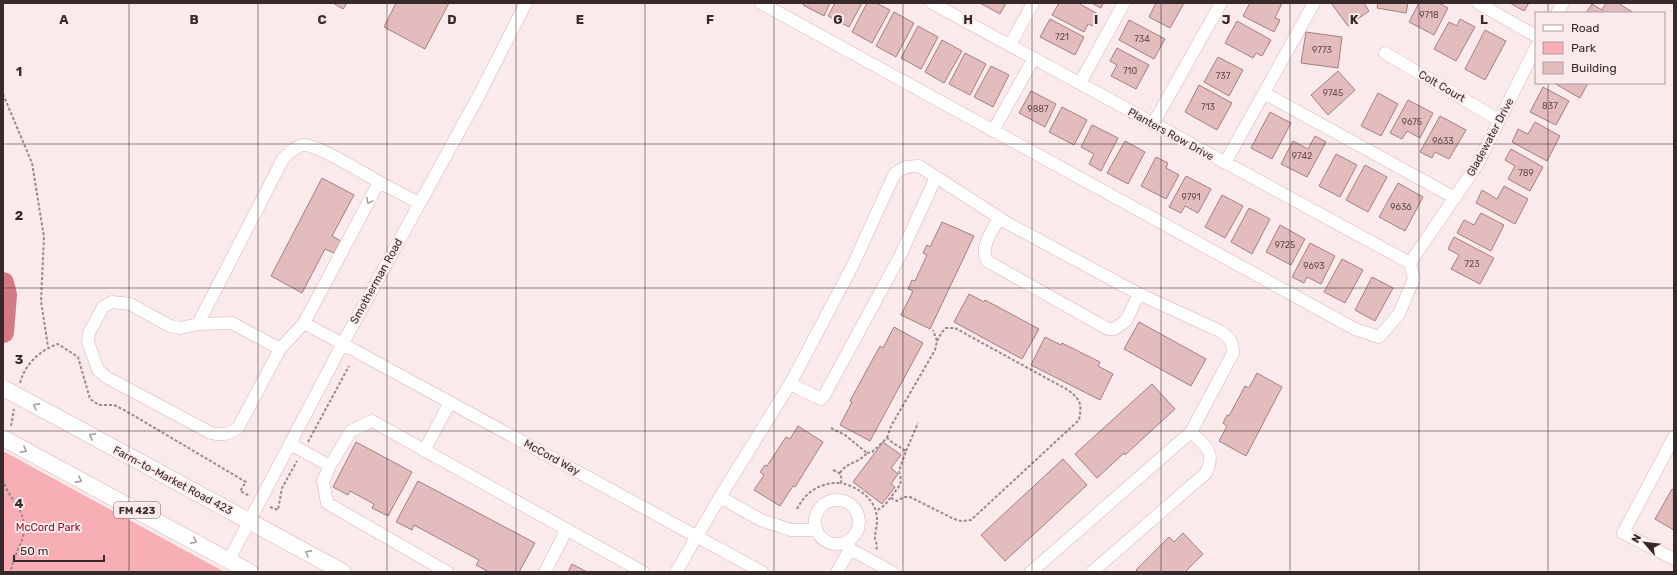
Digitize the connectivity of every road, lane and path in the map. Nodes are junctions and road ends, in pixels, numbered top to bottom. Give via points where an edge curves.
1 (526, 3) edge
2 (761, 3) edge
3 (932, 3) edge
4 (1033, 3) edge
5 (1124, 3) edge
6 (1221, 3) edge
7 (1314, 3) edge
8 (1478, 3) edge
9 (1563, 3) edge
10 (1558, 12) edge
11 (1535, 35) edge
12 (1010, 45) junction
13 (1535, 49) edge
14 (1385, 53) dead end
15 (1034, 58) junction
16 (1080, 83) junction
17 (3, 94) edge
18 (1264, 94) junction
19 (1500, 120) junction
20 (1153, 124) junction
21 (993, 131) junction
22 (1225, 163) junction
23 (936, 177) junction
24 (379, 182) junction
25 (1455, 198) junction
26 (419, 203) junction
27 (999, 218) junction
28 (1410, 263) junction
29 (1139, 294) junction
30 (304, 323) junction
31 (198, 324) junction
32 (932, 330) dead end
33 (937, 341) junction
34 (342, 343) junction
35 (48, 347) dead end
36 (280, 349) junction
37 (22, 376) dead end
38 (20, 383) dead end
39 (790, 384) junction
40 (3, 388) edge
41 (450, 402) junction
42 (15, 406) dead end
43 (918, 423) dead end
44 (831, 428) dead end
45 (1191, 432) junction
46 (6, 433) edge
47 (1674, 437) edge
48 (887, 438) junction
49 (290, 444) junction
50 (424, 451) junction
51 (906, 451) junction
52 (868, 454) junction
53 (330, 466) junction
54 (833, 470) dead end
55 (840, 473) junction
56 (3, 479) edge
57 (841, 483) junction
58 (720, 497) junction
59 (891, 498) junction
60 (797, 509) dead end
61 (876, 510) junction
62 (250, 522) junction
63 (567, 529) junction
64 (817, 530) junction
65 (697, 537) junction
66 (849, 545) junction
67 (1674, 559) edge
68 (229, 560) junction
69 (871, 560) junction
70 (11, 572) edge
71 (250, 572) edge
72 (342, 572) edge
73 (447, 572) edge
74 (544, 572) edge
75 (644, 572) edge
76 (676, 572) edge
77 (762, 572) edge
78 (837, 572) edge
79 (891, 572) edge
80 (1031, 572) edge
81 (1092, 572) edge

1 - 26 street, Smotherman Road
2 - 21 street
3 - 12 street, Planters Row Drive
4 - 12 street
5 - 16 street
6 - 20 street
7 - 18 street
8 - 11 street
9 - 10 street
12 - 15 street, Planters Row Drive
13 - 19 street, Gladewater Drive
14 - 19 street, Colt Court
15 - 16 street, Planters Row Drive
15 - 21 street
16 - 20 street, Planters Row Drive
17 - 35 path via 32,163 44,237 41,301
18 - 22 street
18 - 25 street
19 - 25 street, Gladewater Drive via 1477,165
20 - 22 street, Planters Row Drive
21 - 28 street via 1354,329 1379,337 1399,314 1414,278
22 - 28 street, Planters Row Drive
23 - 27 street
23 - 39 street via 919,166 902,168 894,175 853,266
23 - 39 street via 900,256 825,394 821,399
24 - 26 street
24 -> 30 street
24 - 31 street via 317,148 304,145 292,149 283,159
25 - 28 street, Gladewater Drive
26 - 34 street, Smotherman Road
27 - 29 street
27 - 29 street via 986,246 987,261 1108,329 1114,329 1126,321
29 - 45 street via 1220,331 1229,337 1233,344 1233,353
30 - 34 street, McCord Way
30 - 36 street
31 - 36 street via 232,323
31 - 36 street via 180,328 170,326 130,304 112,302 103,307 89,333 88,342 98,370 106,376 218,435 228,434 238,428
32 - 33 path
33 - 48 path via 935,350
33 - 59 path via 946,328 955,328 1068,390 1080,402 1079,420 971,520 954,519 910,498 904,497 897,501
34 - 41 street, McCord Way
34 - 49 street, Smotherman Road
37 - 38 path
39 - 58 street
62 -> 40 main road, Farm-to-Market Road 423, bridge
41 - 50 street
41 - 65 street, McCord Way
42 - 46 path
43 - 51 path
44 - 52 path via 846,435
45 - 80 street
45 - 81 street via 1208,448 1211,456 1206,474
46 -> 68 main road, FM 423, bridge via 45,461
47 - 67 street via 1623,532
48 - 51 path
48 - 52 path
49 - 53 street
49 - 62 street, Smotherman Road
50 - 53 street via 372,421 351,431
50 - 63 street
51 - 59 path via 899,471 900,485
52 - 55 path via 858,462 842,468
53 - 73 street via 323,481 327,504
54 - 55 path
55 - 57 path
56 - 70 path via 4,485 21,511 24,530
57 - 60 path via 813,489 802,499
57 - 61 path via 854,486 867,497
58 - 64 street via 761,520 790,530
58 - 65 street
59 - 61 path
61 - 69 path via 875,539 878,546
62 - 68 street, Smotherman Road
72 -> 62 main road, Farm-to-Market Road 423
63 - 74 street
63 - 75 street
64 - 66 street via 820,536 830,543
64 - 66 street via 815,518 821,507 832,500 844,501 854,508 859,519 857,532
65 - 76 street
65 - 77 street, McCord Way
66 - 69 street
66 - 78 street
68 - 71 main road, FM 423
69 - 79 street

